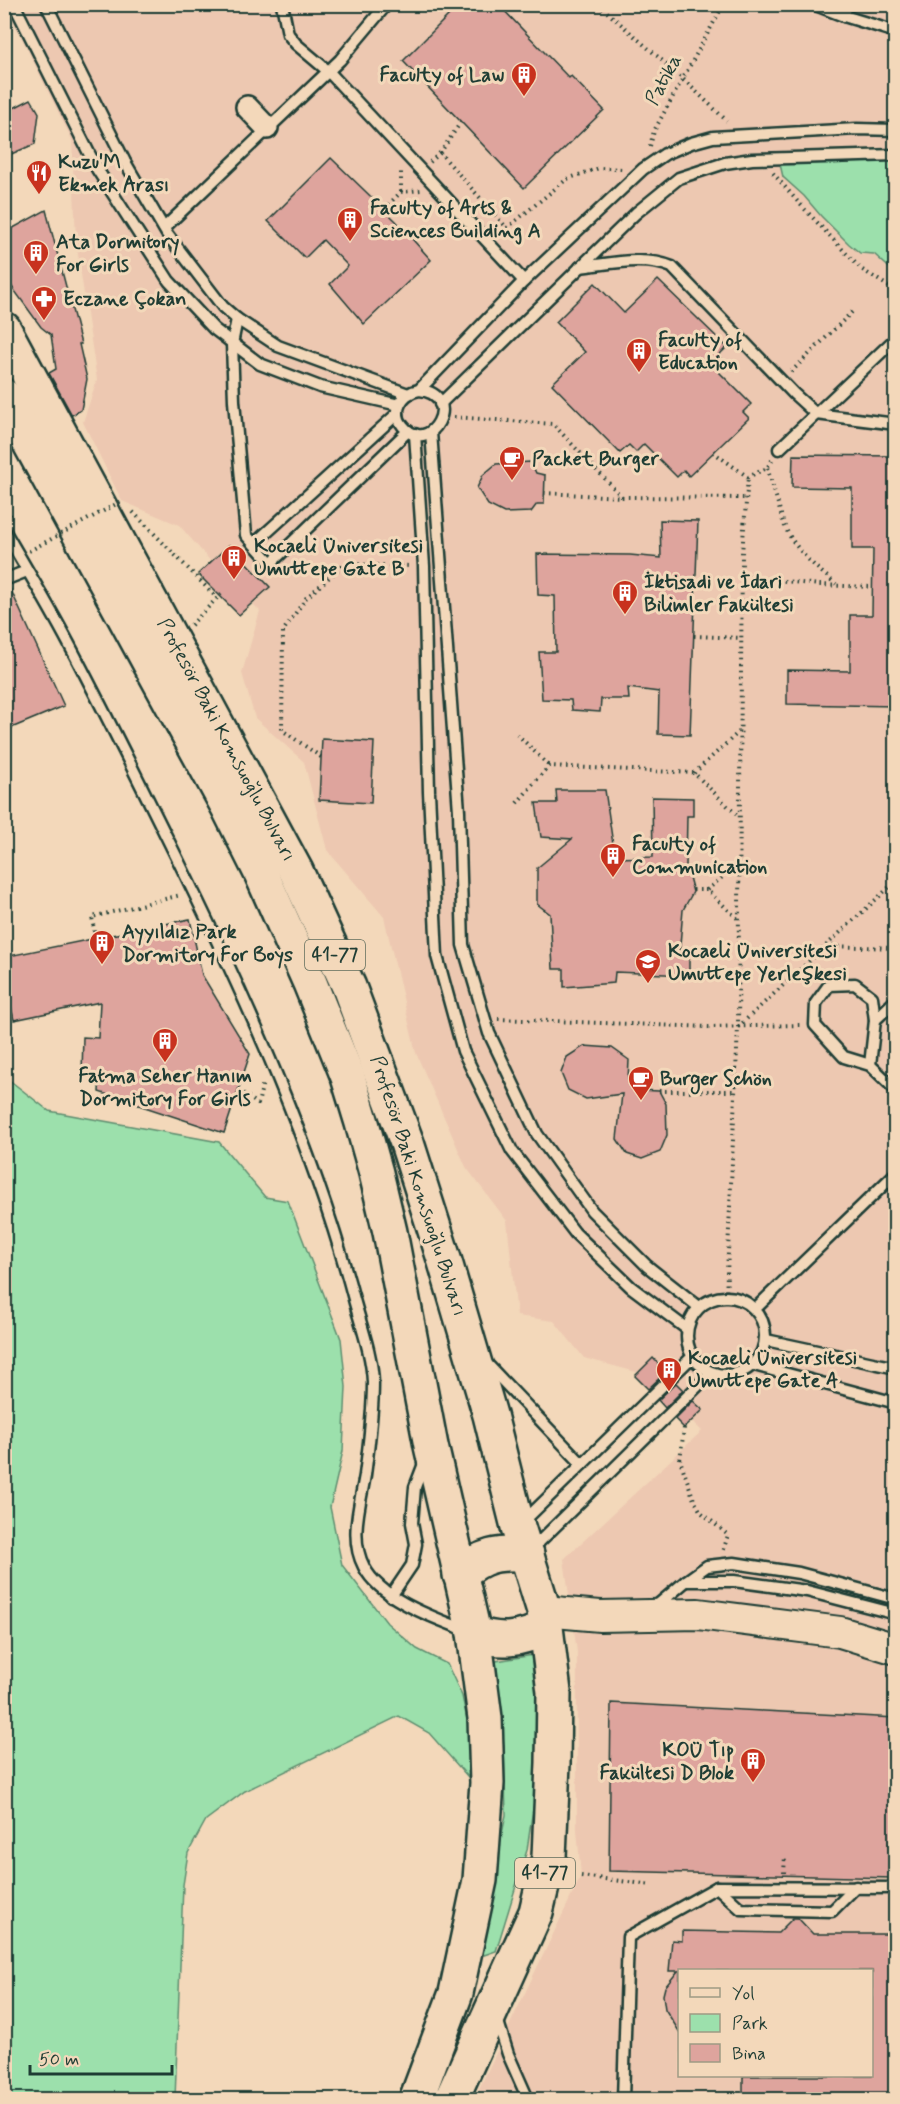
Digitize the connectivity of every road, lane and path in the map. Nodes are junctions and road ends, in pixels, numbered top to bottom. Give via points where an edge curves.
1 (14, 4) edge
2 (46, 4) edge
3 (282, 4) edge
4 (598, 4) edge
5 (813, 4) edge
6 (847, 4) edge
7 (384, 6) edge
8 (720, 11) dead end
9 (844, 16) junction
10 (896, 32) edge
11 (328, 71) junction
12 (682, 78) junction
13 (247, 107) dead end
14 (461, 122) dead end
15 (267, 128) junction
16 (896, 130) edge
17 (741, 135) junction
18 (440, 153) junction
19 (896, 155) edge
20 (761, 159) junction
21 (644, 168) junction
22 (421, 171) junction
23 (437, 187) junction
24 (384, 209) dead end
25 (164, 228) junction
26 (580, 267) junction
27 (525, 281) junction
28 (896, 291) edge
29 (854, 311) dead end
30 (237, 319) junction
31 (4, 329) edge
32 (892, 342) dead end
33 (232, 344) junction
34 (782, 381) junction
35 (413, 392) junction
36 (4, 396) edge
37 (440, 404) junction
38 (398, 409) junction
39 (816, 414) junction
40 (442, 417) junction
41 (896, 424) edge
42 (411, 432) junction
43 (431, 432) junction
44 (779, 449) joint
45 (713, 452) dead end
46 (767, 468) junction
47 (748, 477) junction
48 (544, 493) dead end
49 (622, 497) junction
50 (746, 498) junction
51 (4, 530) edge
52 (254, 544) junction
53 (29, 551) dead end
54 (424, 566) junction
55 (27, 571) junction
56 (742, 576) junction
57 (4, 580) edge
58 (836, 584) junction
59 (872, 587) dead end
60 (694, 636) dead end
61 (741, 638) junction
62 (174, 643) junction
63 (741, 731) junction
64 (517, 734) dead end
65 (321, 757) dead end
66 (549, 766) junction
67 (694, 773) junction
68 (517, 803) dead end
69 (740, 817) junction
70 (739, 862) junction
71 (896, 881) edge
72 (693, 890) dead end
73 (707, 890) junction
74 (194, 892) junction
75 (739, 920) junction
76 (95, 938) dead end
77 (825, 946) junction
78 (896, 948) edge
79 (896, 1000) edge
80 (485, 1020) junction
81 (875, 1020) junction
82 (815, 1024) junction
83 (738, 1027) junction
84 (269, 1058) junction
85 (870, 1065) junction
86 (238, 1090) dead end
87 (896, 1090) edge
88 (659, 1091) dead end
89 (735, 1091) junction
90 (894, 1177) edge
91 (726, 1297) junction
92 (699, 1307) junction
93 (755, 1309) junction
94 (687, 1329) junction
95 (766, 1340) junction
96 (472, 1348) junction
97 (692, 1357) junction
98 (754, 1365) junction
99 (896, 1368) edge
100 (710, 1374) junction
101 (896, 1403) edge
102 (684, 1428) dead end
103 (431, 1446) junction
104 (582, 1464) junction
105 (522, 1541) junction
106 (720, 1564) junction
107 (460, 1575) junction
108 (686, 1581) junction
109 (391, 1596) junction
110 (896, 1599) edge
111 (896, 1614) edge
112 (646, 1615) junction
113 (544, 1620) junction
114 (474, 1633) junction
115 (896, 1649) edge
116 (580, 1876) dead end
117 (652, 1885) dead end
118 (717, 1887) junction
119 (856, 1887) junction
120 (896, 1887) edge
121 (499, 2025) dead end
122 (416, 2100) edge
123 (451, 2100) edge
124 (531, 2100) edge
125 (623, 2100) edge

1 - 33 lane via 97,169 168,280
2 - 25 lane via 125,162
3 - 11 lane via 288,34
4 - 12 path
5 - 9 lane
6 - 9 lane
7 - 11 lane
8 - 12 path, Patika
9 - 10 lane
11 - 15 lane
11 - 22 lane
12 - 17 path
12 - 21 path, Patika via 654,131
13 - 15 street
14 - 18 path
15 - 25 lane
16 - 17 lane
17 - 21 lane via 691,143
18 - 21 path via 507,228 567,179 599,168
18 - 22 path
19 - 20 lane
20 - 26 lane via 725,163 679,178
20 - 28 path via 861,269
21 - 27 lane
22 - 23 lane
23 - 24 path via 401,192
23 - 27 lane
25 - 30 lane via 223,307
26 - 34 lane via 646,261 672,267
26 - 37 lane
27 - 35 lane
29 - 34 path
30 - 33 lane
30 - 35 lane via 278,346
31 - 62 highway, Profesör Baki Komsuoğlu Bulvarı / 41-77
32 - 39 lane
33 - 38 lane via 260,364
33 - 52 lane via 246,536
34 - 39 lane
35 - 37 lane via 432,393
35 - 38 lane
36 - 103 highway, Profesör Baki Komsuoğlu Bulvarı / 41-77 via 228,807 333,1036 376,1173
37 - 40 lane
38 - 42 lane via 400,423
38 - 52 lane
39 - 41 lane
39 - 44 lane
40 - 43 lane
40 - 49 path via 553,424
42 - 43 lane
42 - 52 lane via 271,563
42 - 54 lane
43 - 80 lane via 459,811 464,945
44 - 46 path
45 - 47 path
46 - 47 path
46 - 58 path via 782,520 794,543 811,564
47 - 50 path
48 - 49 path
49 - 50 path
50 - 56 path
51 - 55 lane
53 - 62 path, bridge via 122,501 219,596
54 - 65 path via 344,564 306,598 283,631 282,730
54 - 94 lane via 437,956 463,1051 512,1151 575,1233 631,1287
55 - 57 lane
55 - 74 lane via 73,651
56 - 58 path
56 - 61 path
58 - 59 path
60 - 61 path
61 - 63 path
62 - 96 highway, Profesör Baki Komsuoğlu Bulvarı / 41-77 via 296,871 345,978 407,1143
63 - 67 path
63 - 69 path
64 - 66 path
66 - 67 path
66 - 68 path
67 - 69 path
69 - 70 path
70 - 73 path
70 - 75 path
71 - 77 path
72 - 73 path
73 - 75 path
74 - 76 path via 92,917
74 - 84 lane
75 - 83 path
77 - 78 path
77 - 83 path
79 - 81 lane
80 - 83 path
80 - 92 lane via 537,1134 592,1211 647,1266
81 - 82 lane via 872,997 855,984 829,985 816,1003
81 - 85 lane
82 - 83 path
82 - 85 lane via 844,1057
83 - 89 path
84 - 86 path via 258,1104
84 - 109 lane via 334,1232 373,1378 371,1429 356,1533 364,1568
85 - 87 lane
88 - 89 path
89 - 91 path
90 - 93 lane
91 - 92 lane
91 - 93 lane via 737,1298
92 - 94 lane
93 - 95 lane via 765,1327
94 - 97 lane
95 - 98 lane
95 - 99 lane
96 - 104 lane
96 - 105 highway, Profesör Baki Komsuoğlu Bulvarı / 41-77
97 - 100 lane
97 - 104 lane
98 - 100 lane via 732,1376
98 - 101 lane
100 - 105 lane
102 - 106 path via 680,1460 694,1500 701,1512 728,1535
103 - 107 highway, Profesör Baki Komsuoğlu Bulvarı / 41-77
103 - 109 lane via 415,1487 412,1523 416,1544 412,1565
104 - 105 lane
105 - 107 highway via 471,1564
105 - 113 highway, Profesör Baki Komsuoğlu Bulvarı / 41-77
106 - 108 lane via 707,1566
106 - 110 lane via 799,1573
107 - 114 highway, Profesör Baki Komsuoğlu Bulvarı / 41-77
108 - 111 lane via 734,1581 807,1591
108 - 112 lane
109 - 114 lane
112 - 113 main road
112 - 115 main road via 698,1614 840,1632
113 - 114 highway via 529,1636 509,1640
113 - 123 highway, Profesör Baki Komsuoğlu Bulvarı / 41-77 via 554,1692 549,1857 536,1912
114 - 122 highway, Profesör Baki Komsuoğlu Bulvarı / 41-77 via 485,1718 487,1772 480,1880 456,1993
116 - 117 path
118 - 119 lane
118 - 119 lane via 741,1909 832,1911
118 - 125 lane via 628,1937
119 - 120 lane
121 - 124 lane via 508,2054

